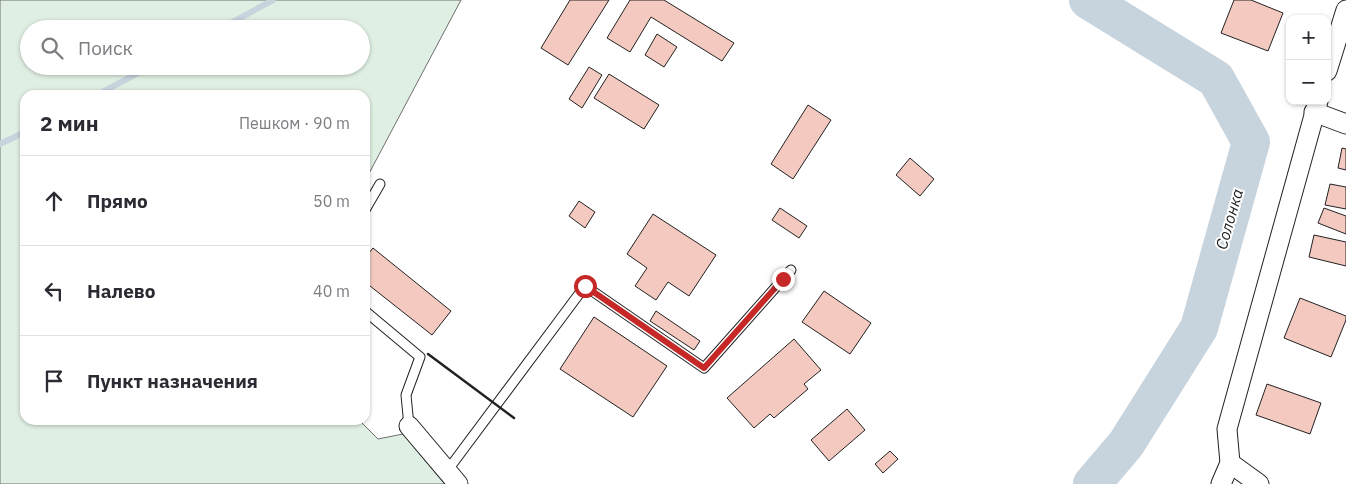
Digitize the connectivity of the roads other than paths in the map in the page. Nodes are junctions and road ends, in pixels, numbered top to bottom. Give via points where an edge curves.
1 (1346, 10) edge
2 (1330, 60) edge
3 (1316, 107) edge
4 (1346, 124) edge
5 (380, 184) dead end
6 (370, 201) edge
7 (791, 270) dead end
8 (370, 316) edge
9 (409, 426) joint
10 (1230, 463) junction
11 (452, 478) edge
12 (1221, 484) edge
13 (1259, 484) edge

1 - 2 street
3 - 4 street
3 - 10 street via 1227,429
5 - 6 lane
7 - 11 lane via 704,368 585,286
8 - 9 lane via 420,357 406,395
9 - 11 street
10 - 12 street
10 - 13 street

